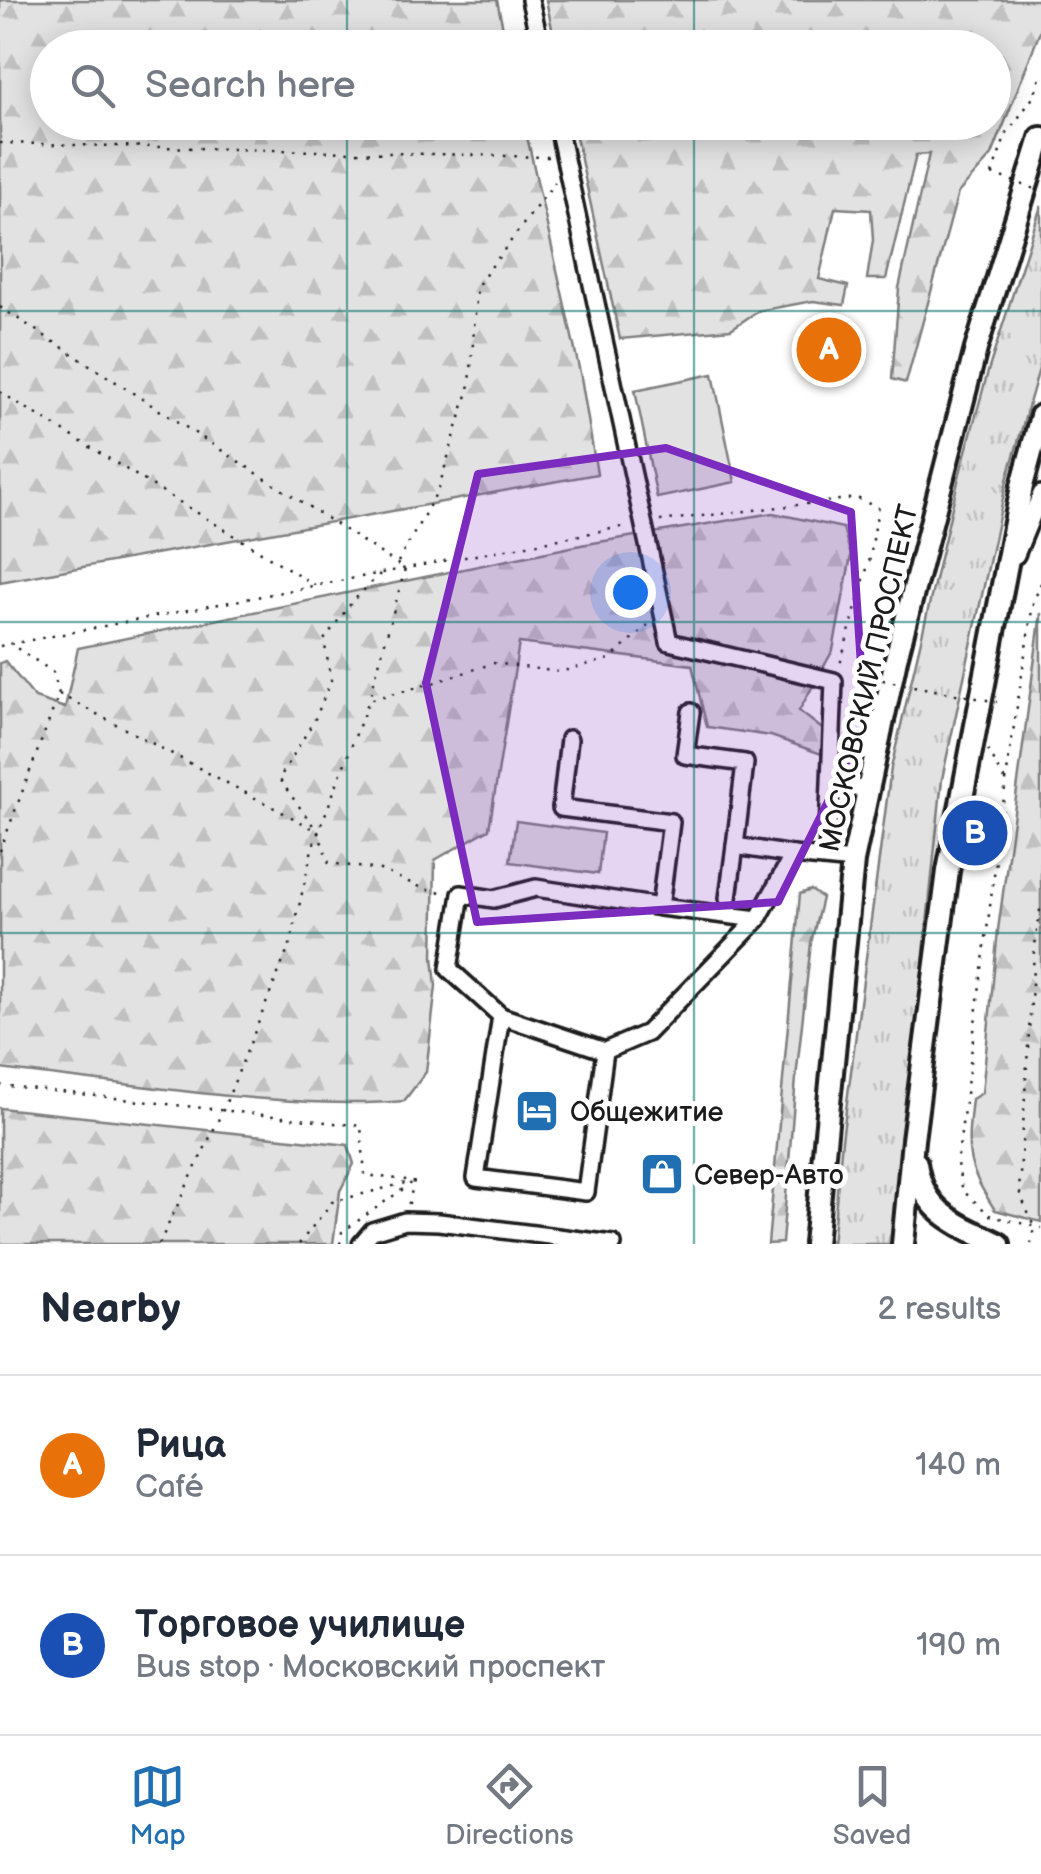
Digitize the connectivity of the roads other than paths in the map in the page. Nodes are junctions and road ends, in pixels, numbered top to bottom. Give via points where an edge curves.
1 (530, 0) edge
2 (537, 30) edge
3 (1041, 138) edge
4 (561, 140) edge
5 (1041, 416) edge
6 (1041, 494) edge
7 (1001, 591) junction
8 (691, 712) dead end
9 (570, 739) dead end
10 (831, 786) junction
11 (868, 789) junction
12 (735, 846) junction
13 (792, 855) junction
14 (827, 858) junction
15 (853, 861) junction
16 (728, 898) dead end
17 (660, 907) junction
18 (758, 919) junction
19 (501, 1016) junction
20 (605, 1051) junction
21 (913, 1140) junction
22 (466, 1226) junction
23 (361, 1244) edge
24 (463, 1244) edge
25 (613, 1244) edge
26 (814, 1244) edge
27 (902, 1244) edge
28 (999, 1244) edge

1 - 2 street
3 - 11 main road, МОСКОВСКИЙ ПРОСПЕКТ via 976,349
4 - 10 street via 669,642 834,681
5 - 7 main road
6 - 7 street
7 - 21 main road via 948,871
8 - 12 street via 686,755 744,764
9 - 17 street via 561,808 670,822
10 - 11 street
10 - 14 street
11 - 15 main road, МОСКОВСКИЙ ПРОСПЕКТ
12 - 13 street
12 - 16 street
13 - 14 street
13 - 18 street
14 - 15 street
15 - 26 main road, МОСКОВСКИЙ ПРОСПЕКТ
17 - 18 street
17 - 19 street via 536,888 494,899 461,894 449,968
18 - 20 street via 647,1032
19 - 20 street
19 - 20 street via 476,1178 586,1192
21 - 27 main road
21 - 28 main road via 929,1201 952,1221
22 - 23 street via 405,1220 372,1231
22 - 24 street
22 - 25 street

